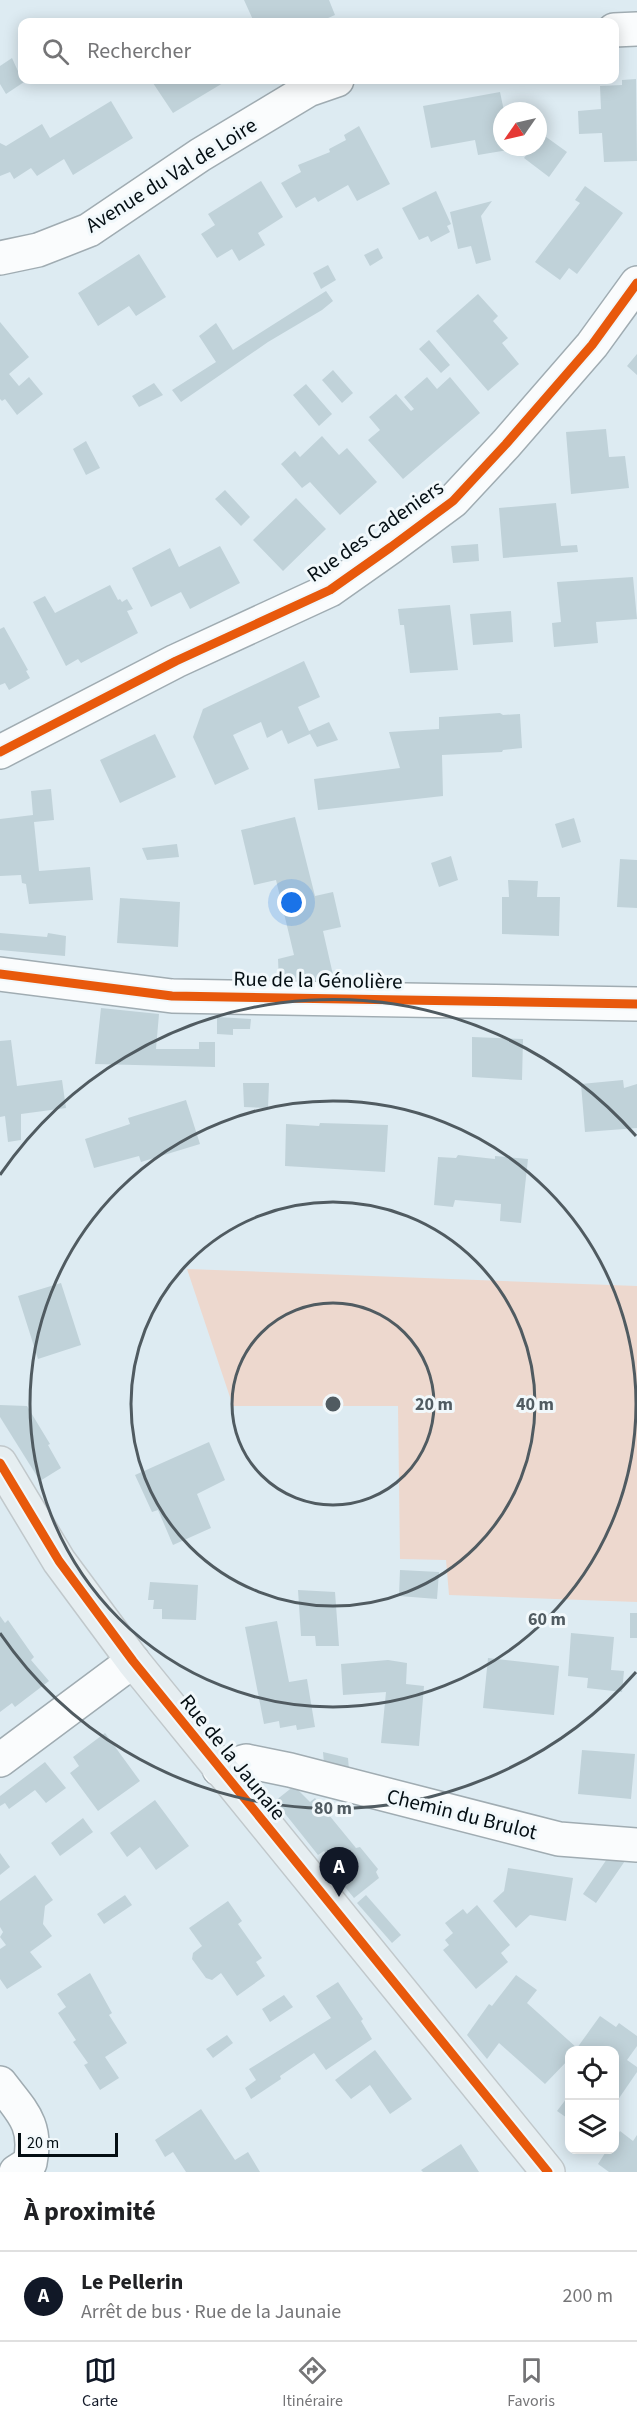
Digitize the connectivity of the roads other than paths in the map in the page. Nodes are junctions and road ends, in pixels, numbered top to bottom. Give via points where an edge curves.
1 (637, 29) edge
2 (619, 30) edge
3 (326, 84) edge
4 (0, 258) edge
5 (637, 283) edge
6 (0, 752) edge
7 (0, 975) edge
8 (637, 1004) edge
9 (0, 1463) edge
10 (133, 1661) junction
11 (0, 1760) edge
12 (219, 1769) junction
13 (637, 1845) edge
14 (0, 2083) edge
15 (16, 2172) edge
16 (548, 2172) edge

1 - 2 street
3 - 4 street, Avenue du Val de Loire via 308,90 200,155 89,230
5 - 6 street, Rue des Cadeniers via 592,345 453,501 391,547 330,590 176,661
7 - 8 street, Rue de la Génolière via 172,996
9 - 10 main road, Rue de la Jaunaie via 59,1561
10 - 11 street
10 - 12 main road, Rue de la Jaunaie
12 - 13 street, Chemin du Brulot via 246,1761 559,1839
12 - 16 main road, Rue de la Jaunaie
14 - 15 street via 30,2122 30,2163

